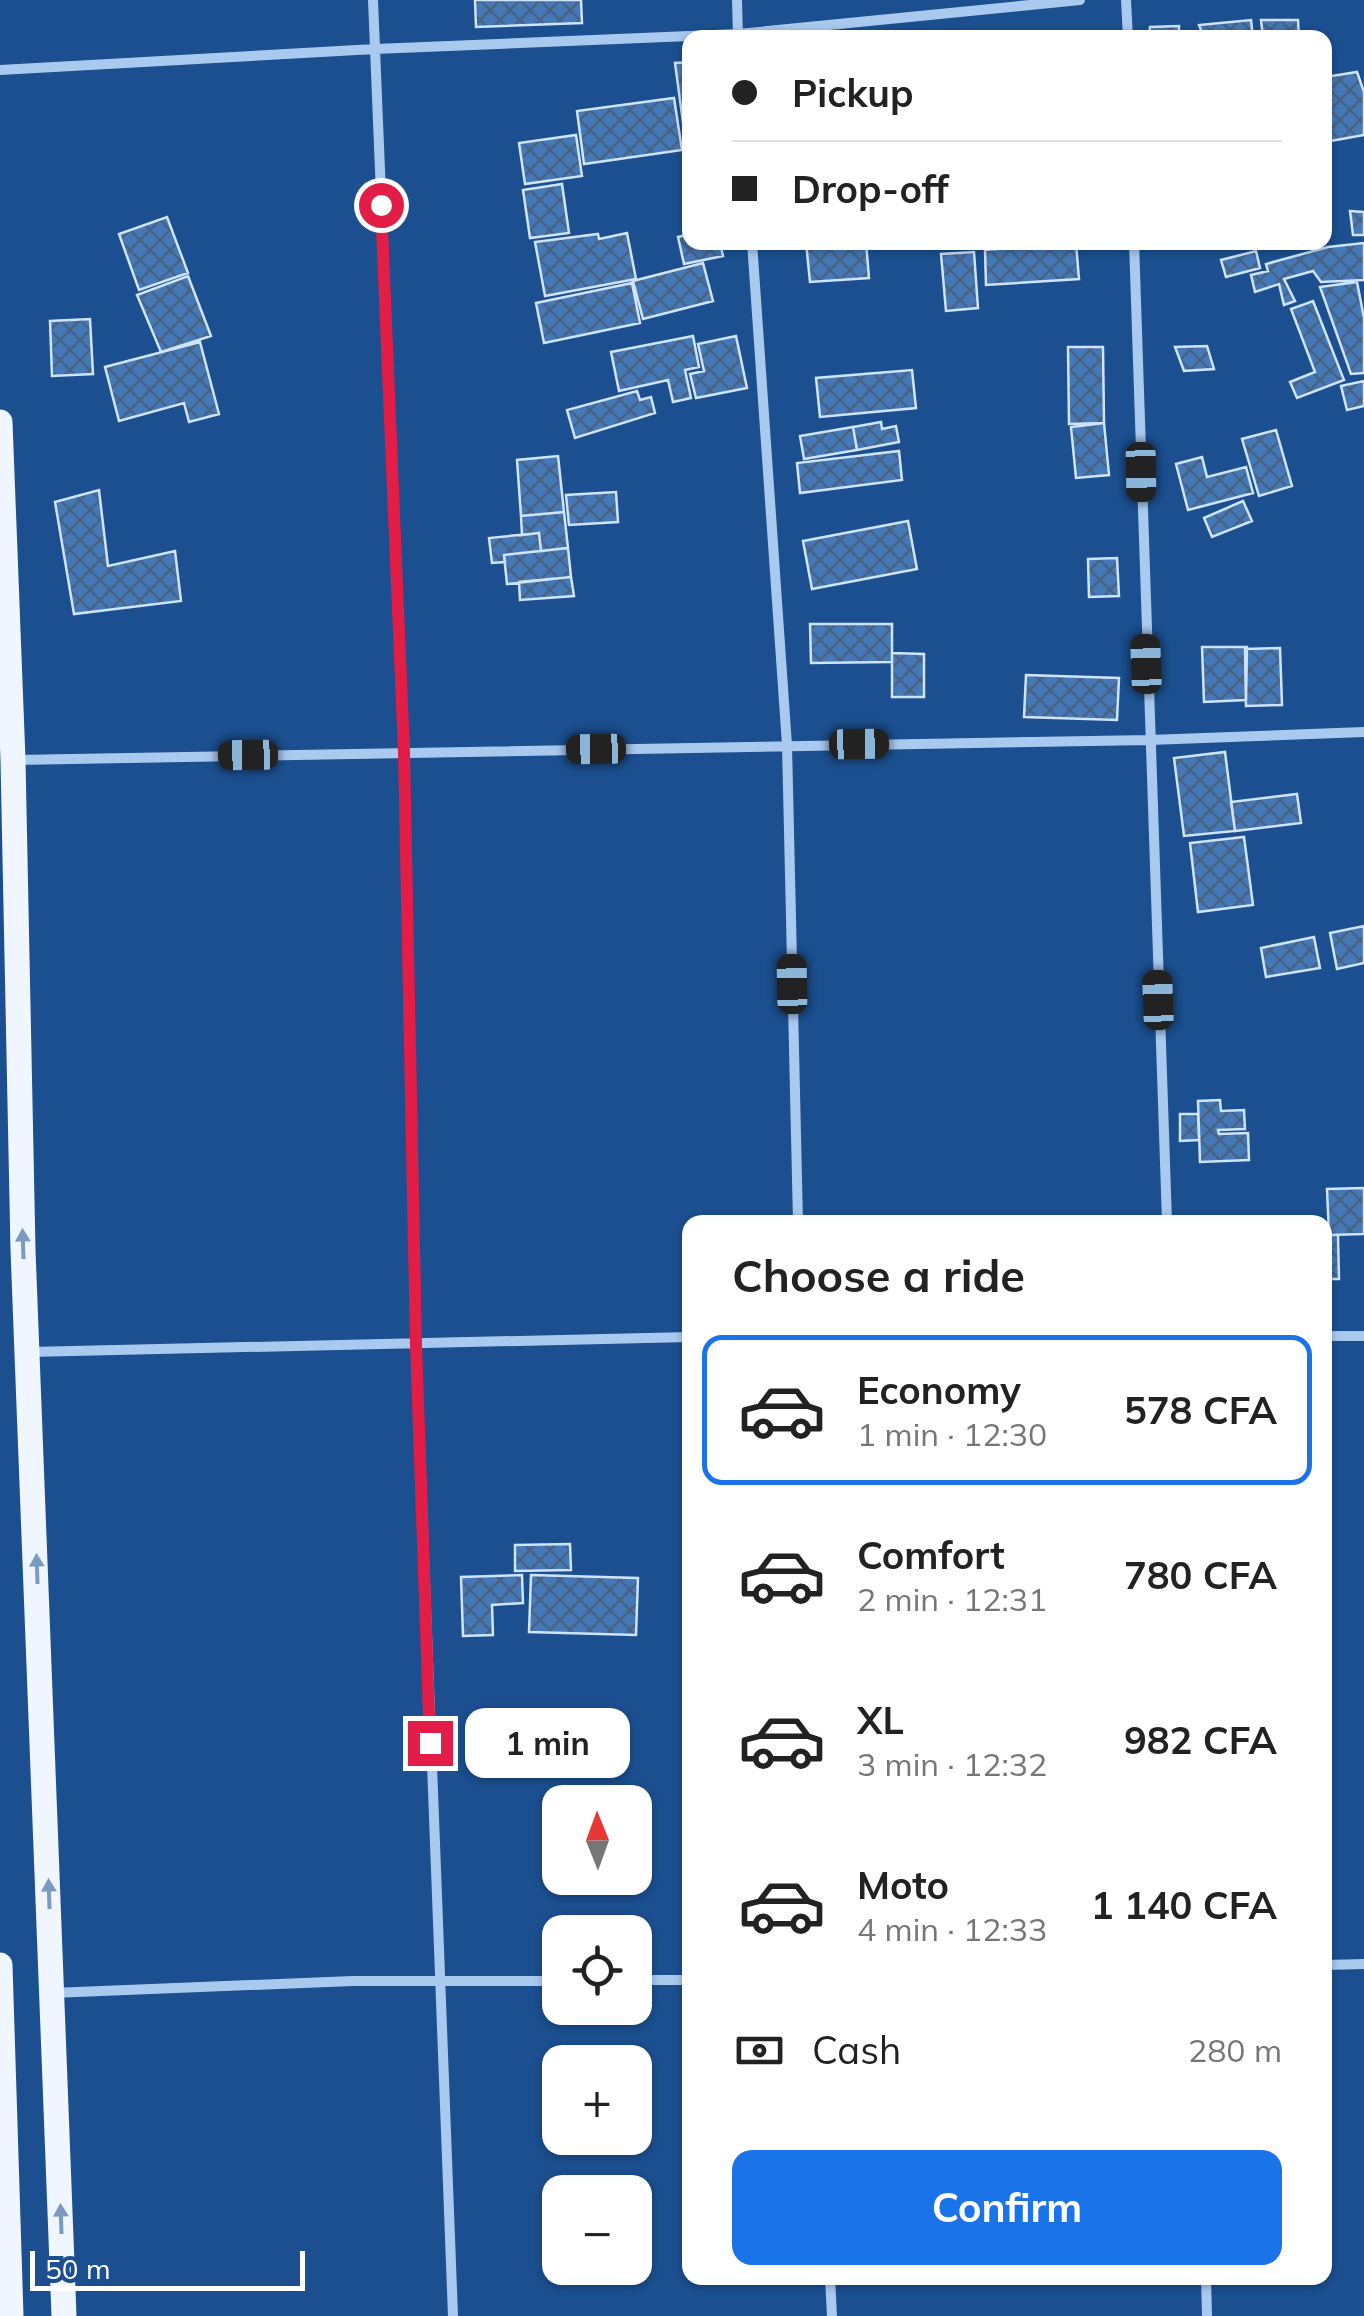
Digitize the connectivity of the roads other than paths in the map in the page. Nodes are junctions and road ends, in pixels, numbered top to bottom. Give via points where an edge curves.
1 (373, 0) edge
2 (737, 0) edge
3 (1080, 0) edge
4 (1126, 0) edge
5 (738, 30) edge
6 (795, 30) edge
7 (1128, 30) edge
8 (682, 38) edge
9 (375, 49) junction
10 (0, 70) edge
11 (753, 250) edge
12 (1134, 250) edge
13 (0, 422) edge
14 (1364, 732) edge
15 (1149, 740) junction
16 (787, 745) junction
17 (404, 752) junction
18 (13, 760) junction
19 (798, 1215) edge
20 (1167, 1215) edge
21 (1332, 1336) edge
22 (1364, 1336) edge
23 (682, 1337) edge
24 (416, 1345) junction
25 (29, 1352) junction
26 (1364, 1964) edge
27 (0, 1965) edge
28 (1332, 1965) edge
29 (652, 1980) edge
30 (682, 1980) edge
31 (542, 1981) edge
32 (439, 1982) junction
33 (52, 1992) junction
34 (0, 1994) edge
35 (830, 2285) edge
36 (1206, 2285) edge
37 (11, 2316) edge
38 (64, 2316) edge
39 (453, 2316) edge
40 (832, 2316) edge
41 (1208, 2316) edge

1 - 9 street
2 - 5 street
3 - 6 street
4 - 7 street
8 - 9 street
9 - 10 street
9 - 17 street
11 - 16 street
12 - 15 street
13 - 18 main road
14 - 15 street
15 - 16 street
15 - 20 street
16 - 17 street
16 - 19 street
17 - 18 street
17 - 24 street
25 -> 18 main road
21 - 22 street
23 - 24 street
24 - 25 street
24 - 32 street
33 -> 25 main road
26 - 28 street
27 - 34 main road
29 - 30 street
31 - 32 street
32 - 33 street
32 - 39 street
38 -> 33 main road
34 - 37 main road
35 - 40 street
36 - 41 street

